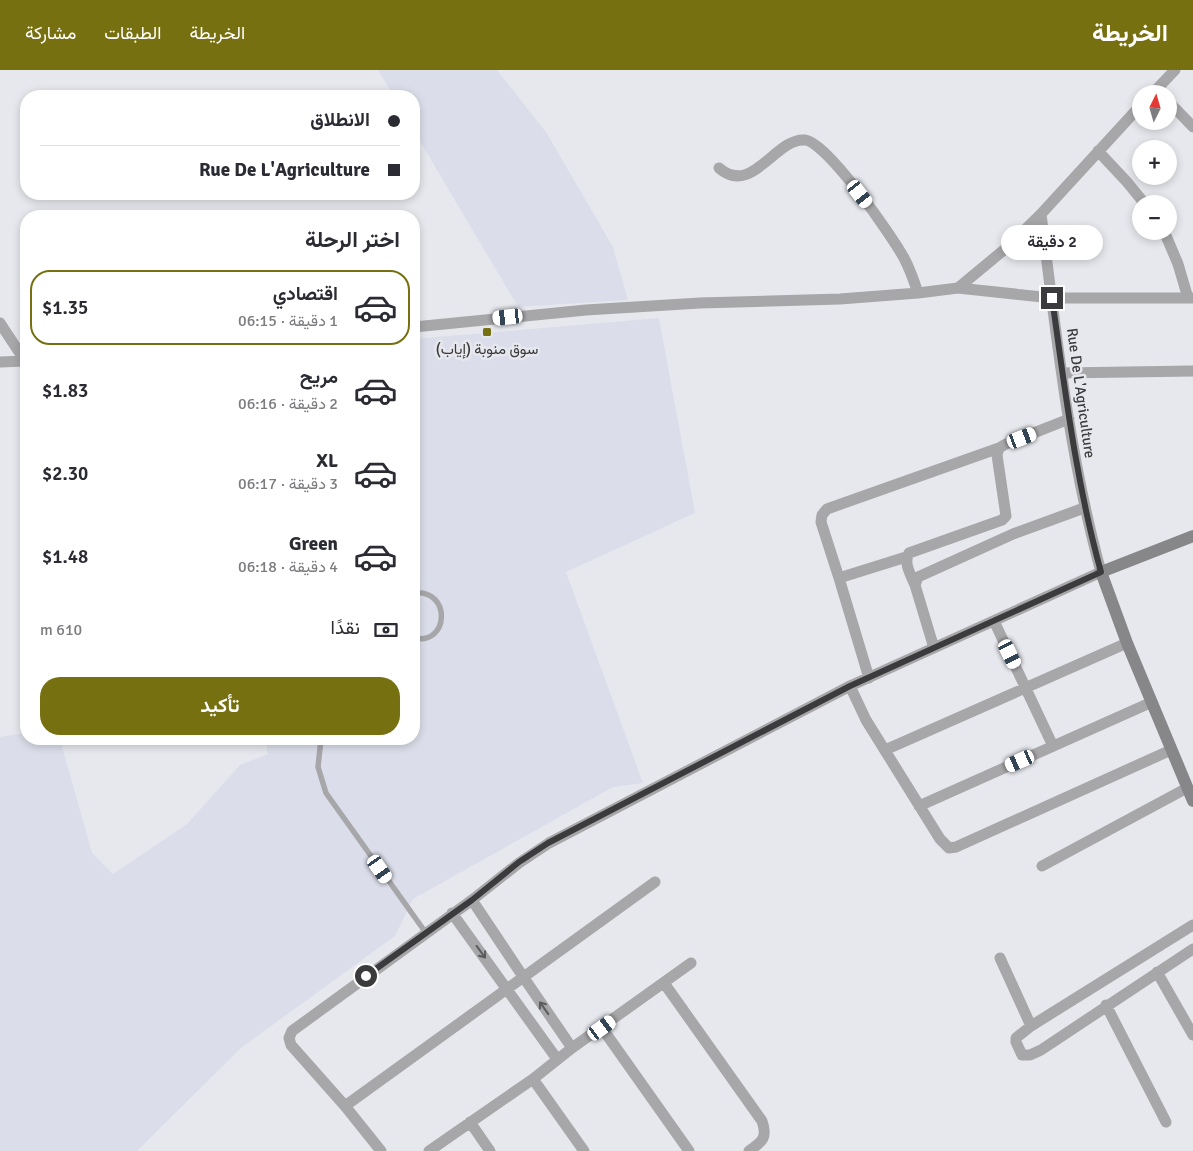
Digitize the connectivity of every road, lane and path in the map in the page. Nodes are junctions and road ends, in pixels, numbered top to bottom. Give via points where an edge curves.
1 (1175, 70) edge
2 (1162, 85) edge
3 (1178, 112) edge
4 (1132, 115) edge
5 (1193, 128) edge
6 (1098, 151) junction
7 (719, 168) dead end
8 (1138, 195) edge
9 (1041, 214) junction
10 (1168, 240) edge
11 (958, 288) junction
12 (918, 293) junction
13 (1052, 298) junction
14 (1191, 298) edge
15 (0, 323) edge
16 (420, 326) edge
17 (20, 352) edge
18 (20, 361) edge
19 (0, 362) edge
20 (1193, 371) edge
21 (1062, 373) junction
22 (1069, 419) junction
23 (999, 448) junction
24 (1084, 508) junction
25 (1006, 516) junction
26 (1013, 534) junction
27 (1193, 536) edge
28 (906, 557) junction
29 (1101, 572) junction
30 (839, 578) junction
31 (915, 585) junction
32 (420, 592) edge
33 (994, 621) junction
34 (420, 640) edge
35 (1127, 643) junction
36 (934, 648) junction
37 (869, 678) junction
38 (850, 686) junction
39 (1026, 687) junction
40 (1152, 702) junction
41 (320, 745) edge
42 (1054, 746) junction
43 (884, 750) junction
44 (1171, 750) junction
45 (1187, 788) junction
46 (1193, 801) edge
47 (919, 806) junction
48 (1042, 866) dead end
49 (654, 882) dead end
50 (472, 900) junction
51 (452, 913) junction
52 (1193, 925) edge
53 (426, 933) junction
54 (1193, 949) edge
55 (1000, 958) dead end
56 (691, 963) dead end
57 (1158, 972) junction
58 (524, 978) junction
59 (664, 983) junction
60 (507, 989) junction
61 (1106, 1005) junction
62 (1031, 1026) junction
63 (602, 1028) junction
64 (1193, 1035) edge
65 (572, 1048) junction
66 (557, 1059) junction
67 (533, 1079) junction
68 (345, 1106) junction
69 (470, 1122) junction
70 (1166, 1122) dead end
71 (377, 1149) edge
72 (429, 1151) edge
73 (490, 1151) edge
74 (584, 1151) edge
75 (689, 1151) edge
76 (749, 1151) edge

1 - 2 street
3 - 5 street
4 - 6 street
6 - 8 street
6 - 9 street
7 - 12 street via 730,175 744,174 763,165 790,143 803,140 815,144 869,205 904,258
9 - 11 street
9 - 13 street, Rue De L'Agriculture
10 - 14 street
11 - 12 street
11 - 13 street
12 - 16 street via 586,310
13 - 14 street
13 - 21 street, Rue De L'Agriculture
15 - 17 street
18 - 19 street
20 - 21 street
21 - 22 street, Rue De L'Agriculture
22 - 23 street
22 - 24 street, Rue De L'Agriculture
23 - 25 street via 997,455
23 - 30 street via 826,509 821,522
24 - 26 street
24 - 29 street, Rue De L'Agriculture
25 - 26 street
25 - 28 street via 909,553
26 - 31 street via 924,574
27 - 29 street
28 - 30 street
28 - 31 street
29 - 33 street
29 - 35 street
30 - 37 street
31 - 36 street
32 - 34 lane via 431,596 441,608 442,622 434,634
33 - 36 street
33 - 39 street
35 - 39 street
35 - 40 street
36 - 37 street
37 - 38 street
38 - 43 street
38 - 50 street via 548,843
39 - 42 street
39 - 43 street
40 - 42 street
40 - 44 street
41 - 53 lane via 318,767 326,793
42 - 47 street
43 - 47 street
44 - 45 street
44 - 47 street via 953,848 940,839
45 - 46 street
45 - 48 street
49 - 58 street
50 - 51 street
50 - 58 street
51 - 53 street
51 -> 60 street
52 - 62 street
53 - 68 street via 292,1031 291,1045
54 - 57 street
55 - 62 street
56 - 59 street
57 - 61 street
57 - 64 street
58 - 60 street
65 -> 58 street
59 - 63 street
59 - 76 street via 762,1122 764,1138
60 - 66 street
60 - 68 street
61 - 62 street via 1041,1050 1026,1056 1022,1055 1016,1038
61 - 70 street
63 - 65 street
63 - 75 street
65 - 66 street
66 - 67 street
67 - 69 street
67 - 74 street
68 - 71 street
69 - 72 street
69 - 73 street

